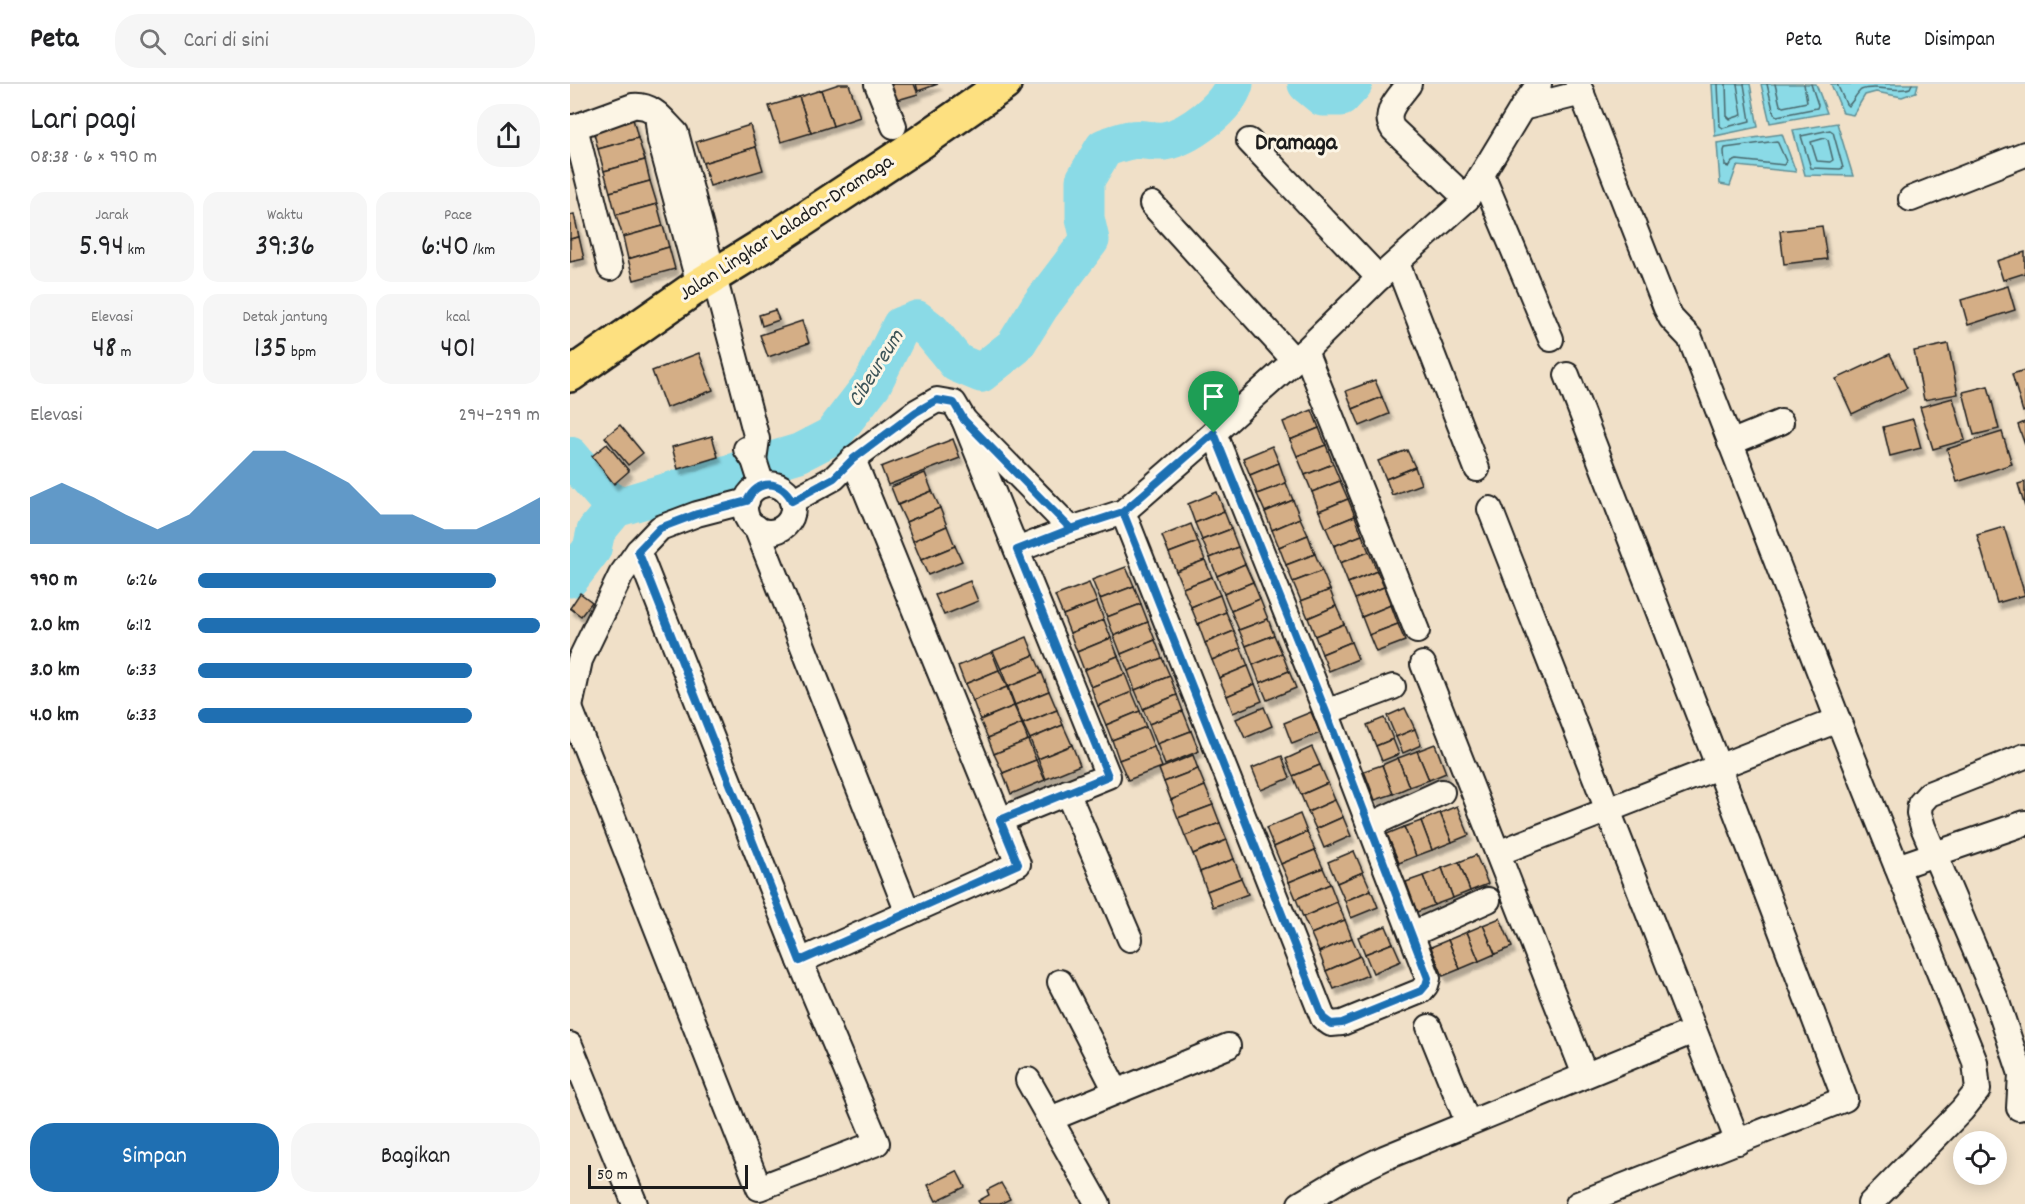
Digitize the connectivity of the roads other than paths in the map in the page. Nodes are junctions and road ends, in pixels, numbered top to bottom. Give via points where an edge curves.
1 (877, 84) edge
2 (1409, 84) edge
3 (1539, 84) edge
4 (1000, 85) edge
5 (1580, 88) edge
6 (1522, 108) junction
7 (894, 126) dead end
8 (573, 127) edge
9 (1250, 141) dead end
10 (2025, 154) edge
11 (1482, 175) junction
12 (1467, 199) junction
13 (1911, 199) dead end
14 (1152, 204) dead end
15 (610, 268) dead end
16 (1388, 271) junction
17 (706, 280) junction
18 (1551, 339) dead end
19 (1299, 356) junction
20 (570, 375) edge
21 (1567, 375) dead end
22 (964, 420) junction
23 (1780, 422) dead end
24 (1214, 433) junction
25 (1730, 443) junction
26 (853, 459) junction
27 (1478, 469) dead end
28 (753, 495) junction
29 (792, 501) junction
30 (1490, 509) dead end
31 (1123, 512) junction
32 (1071, 529) junction
33 (1017, 550) junction
34 (638, 551) junction
35 (1417, 631) dead end
36 (1424, 664) dead end
37 (1393, 687) dead end
38 (570, 708) edge
39 (1326, 712) junction
40 (1838, 720) junction
41 (2025, 756) edge
42 (1719, 768) junction
43 (1066, 792) junction
44 (1442, 792) dead end
45 (1608, 811) junction
46 (1000, 820) junction
47 (2025, 823) edge
48 (1370, 825) junction
49 (1498, 853) junction
50 (1936, 853) junction
51 (1897, 867) junction
52 (1488, 900) dead end
53 (908, 914) junction
54 (1412, 934) junction
55 (1130, 939) dead end
56 (800, 961) junction
57 (1060, 982) dead end
58 (1429, 1028) dead end
59 (1694, 1031) junction
60 (570, 1045) edge
61 (1228, 1047) dead end
62 (1585, 1075) junction
63 (1028, 1080) dead end
64 (1116, 1091) junction
65 (2019, 1108) dead end
66 (1050, 1119) junction
67 (1468, 1123) junction
68 (1738, 1142) junction
69 (635, 1204) edge
70 (1098, 1204) edge
71 (1300, 1204) edge
72 (1578, 1204) edge
73 (1870, 1204) edge

1 - 7 street
2 - 12 street via 1389,112 1389,123
3 - 6 street
4 - 17 main road, Jalan Lingkar Laladon-Dramaga via 780,235
5 - 6 street
5 - 25 street via 1666,308 1690,338
6 - 11 street
8 - 15 street
8 - 17 street via 642,106 650,108 676,133
9 - 16 street
10 - 13 street
11 - 12 street
11 - 18 street
12 - 16 street
14 - 19 street
16 - 19 street
16 - 27 street
17 - 20 main road, Jalan Lingkar Laladon-Dramaga
17 - 28 street
19 - 24 street
19 - 35 street
21 - 42 street
22 - 26 street via 954,403 937,400
22 - 32 street
22 - 33 street
23 - 25 street
24 - 31 street
24 - 39 street
25 - 40 street
26 - 29 street via 834,478
26 - 46 street
28 - 29 street via 776,485
28 - 29 street via 774,531 790,520
28 - 34 street via 660,528
28 - 53 street via 768,555
30 - 45 street
31 - 32 street
31 - 54 street via 1323,1018 1331,1024 1342,1023 1421,991 1428,978
32 - 33 street
33 - 43 street via 1108,776
34 - 38 street via 621,575 580,660
34 - 56 street
36 - 49 street
37 - 39 street
38 - 56 street via 759,1188 877,1143
39 - 48 street
40 - 42 street
40 - 51 street
41 - 50 street via 1929,794 1920,804 1919,813
42 - 45 street
42 - 68 street via 1845,1099
43 - 46 street
43 - 55 street
44 - 48 street
45 - 49 street
45 - 59 street
46 - 53 street via 1018,864
47 - 50 street
48 - 54 street
49 - 62 street
50 - 51 street
50 - 65 street via 1996,999 2021,1074
51 - 73 street via 1975,1062 1978,1090
52 - 54 street
53 - 56 street
57 - 64 street
58 - 67 street
59 - 62 street
59 - 68 street
60 - 69 street
61 - 64 street
62 - 67 street
63 - 66 street
64 - 66 street
66 - 70 street
67 - 71 street via 1345,1177
68 - 72 street

